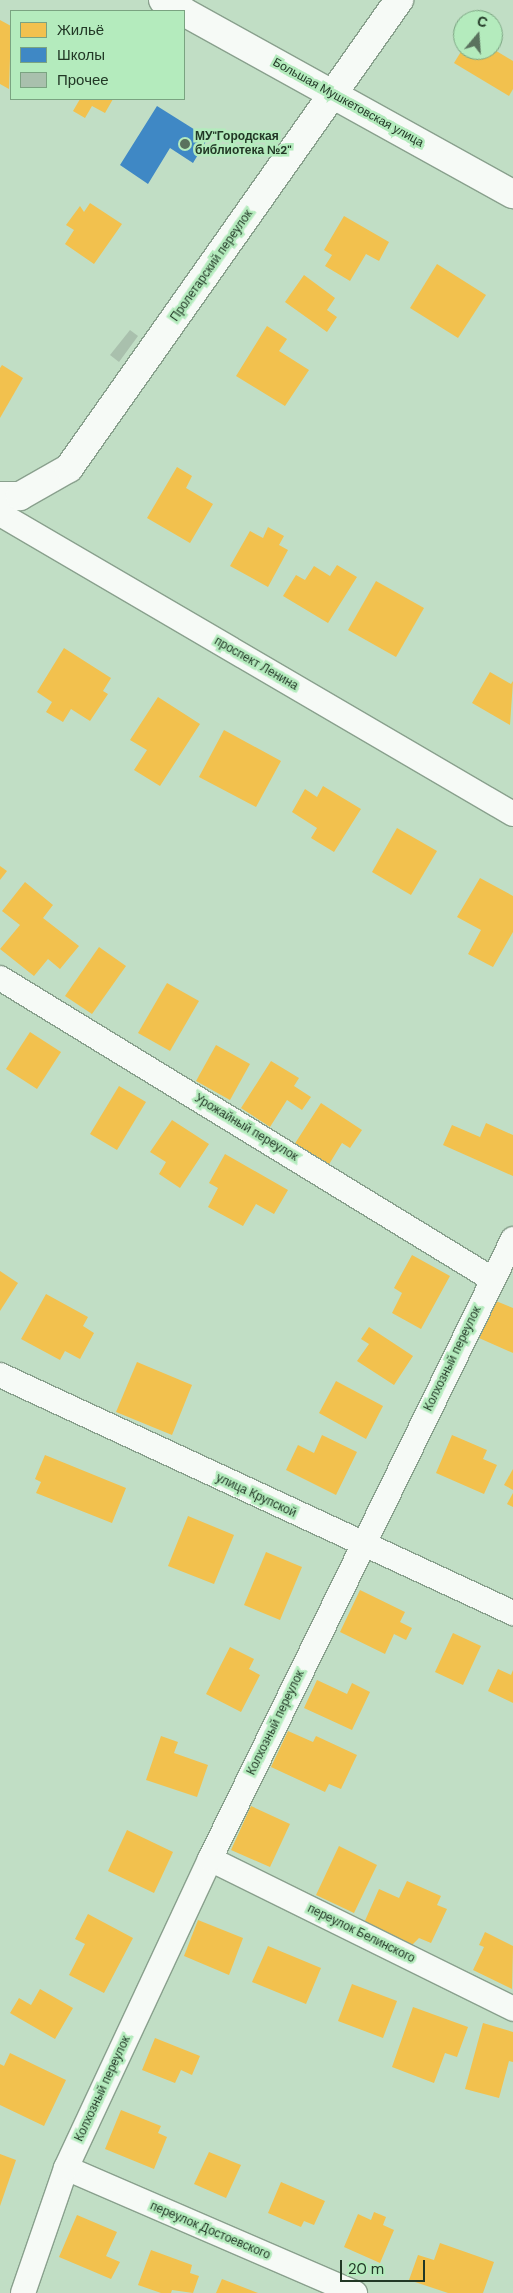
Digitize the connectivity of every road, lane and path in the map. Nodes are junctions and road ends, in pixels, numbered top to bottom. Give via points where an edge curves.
1 (163, 0) edge
2 (399, 0) edge
3 (180, 10) edge
4 (185, 13) edge
5 (333, 95) junction
6 (513, 194) edge
7 (0, 496) edge
8 (0, 514) edge
9 (513, 814) edge
10 (0, 978) edge
11 (513, 1239) edge
12 (492, 1279) junction
13 (0, 1375) edge
14 (361, 1545) junction
15 (513, 1613) edge
16 (210, 1859) junction
17 (513, 2009) edge
18 (66, 2168) junction
19 (23, 2293) edge
20 (355, 2293) edge

1 - 3 main road, Большая Мушкетовская улица
2 - 5 main road, Пролетарский переулок
4 - 5 main road, Большая Мушкетовская улица
5 - 6 main road, Большая Мушкетовская улица
5 - 7 main road, Пролетарский переулок via 69,468 20,496
8 - 9 street, проспект Ленина
10 - 12 street, Урожайный переулок
11 - 12 street, Колхозный переулок
12 - 14 street, Колхозный переулок
13 - 14 street, улица Крупской
14 - 15 street, улица Крупской
14 - 16 street, Колхозный переулок
16 - 17 street, переулок Белинского
16 - 18 street, Колхозный переулок
18 - 19 street, Колхозный переулок
18 - 20 street, переулок Достоевского

